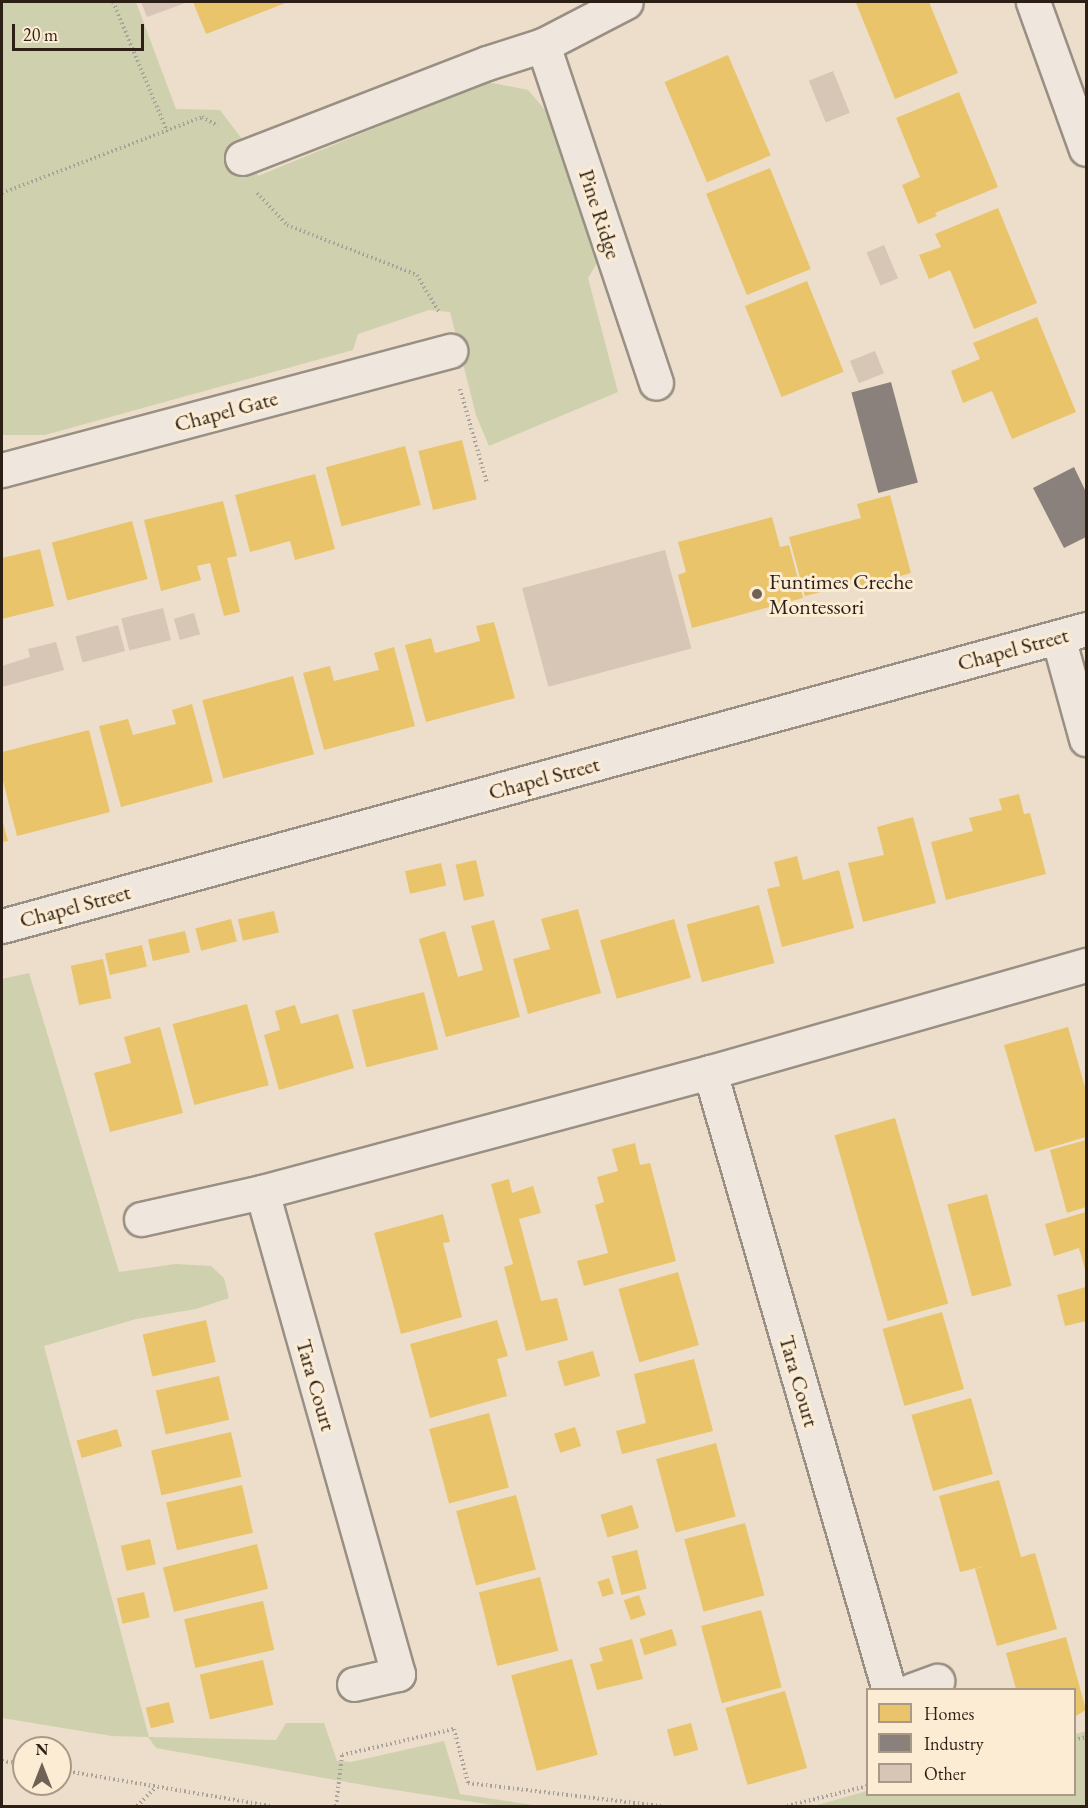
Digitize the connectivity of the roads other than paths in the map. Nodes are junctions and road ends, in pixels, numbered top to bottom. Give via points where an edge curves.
1 (626, 2) edge
2 (1033, 2) edge
3 (543, 45) junction
4 (1086, 149) edge
5 (242, 158) road end
6 (450, 351) road end
7 (656, 383) dead end
8 (2, 470) edge
9 (1072, 633) edge
10 (1086, 739) edge
11 (2, 926) edge
12 (1086, 965) edge
13 (710, 1072) junction
14 (262, 1192) junction
15 (141, 1219) dead end
16 (354, 1684) dead end
17 (889, 1688) edge

1 - 3 street
2 - 4 street
3 - 5 street
3 - 7 street, Pine Ridge
6 - 8 street, Chapel Gate
9 - 10 street
9 - 11 street, Chapel Street
12 - 13 street
13 - 14 street
13 - 17 street, Tara Court
14 - 15 street
14 - 16 street, Tara Court via 398,1674

